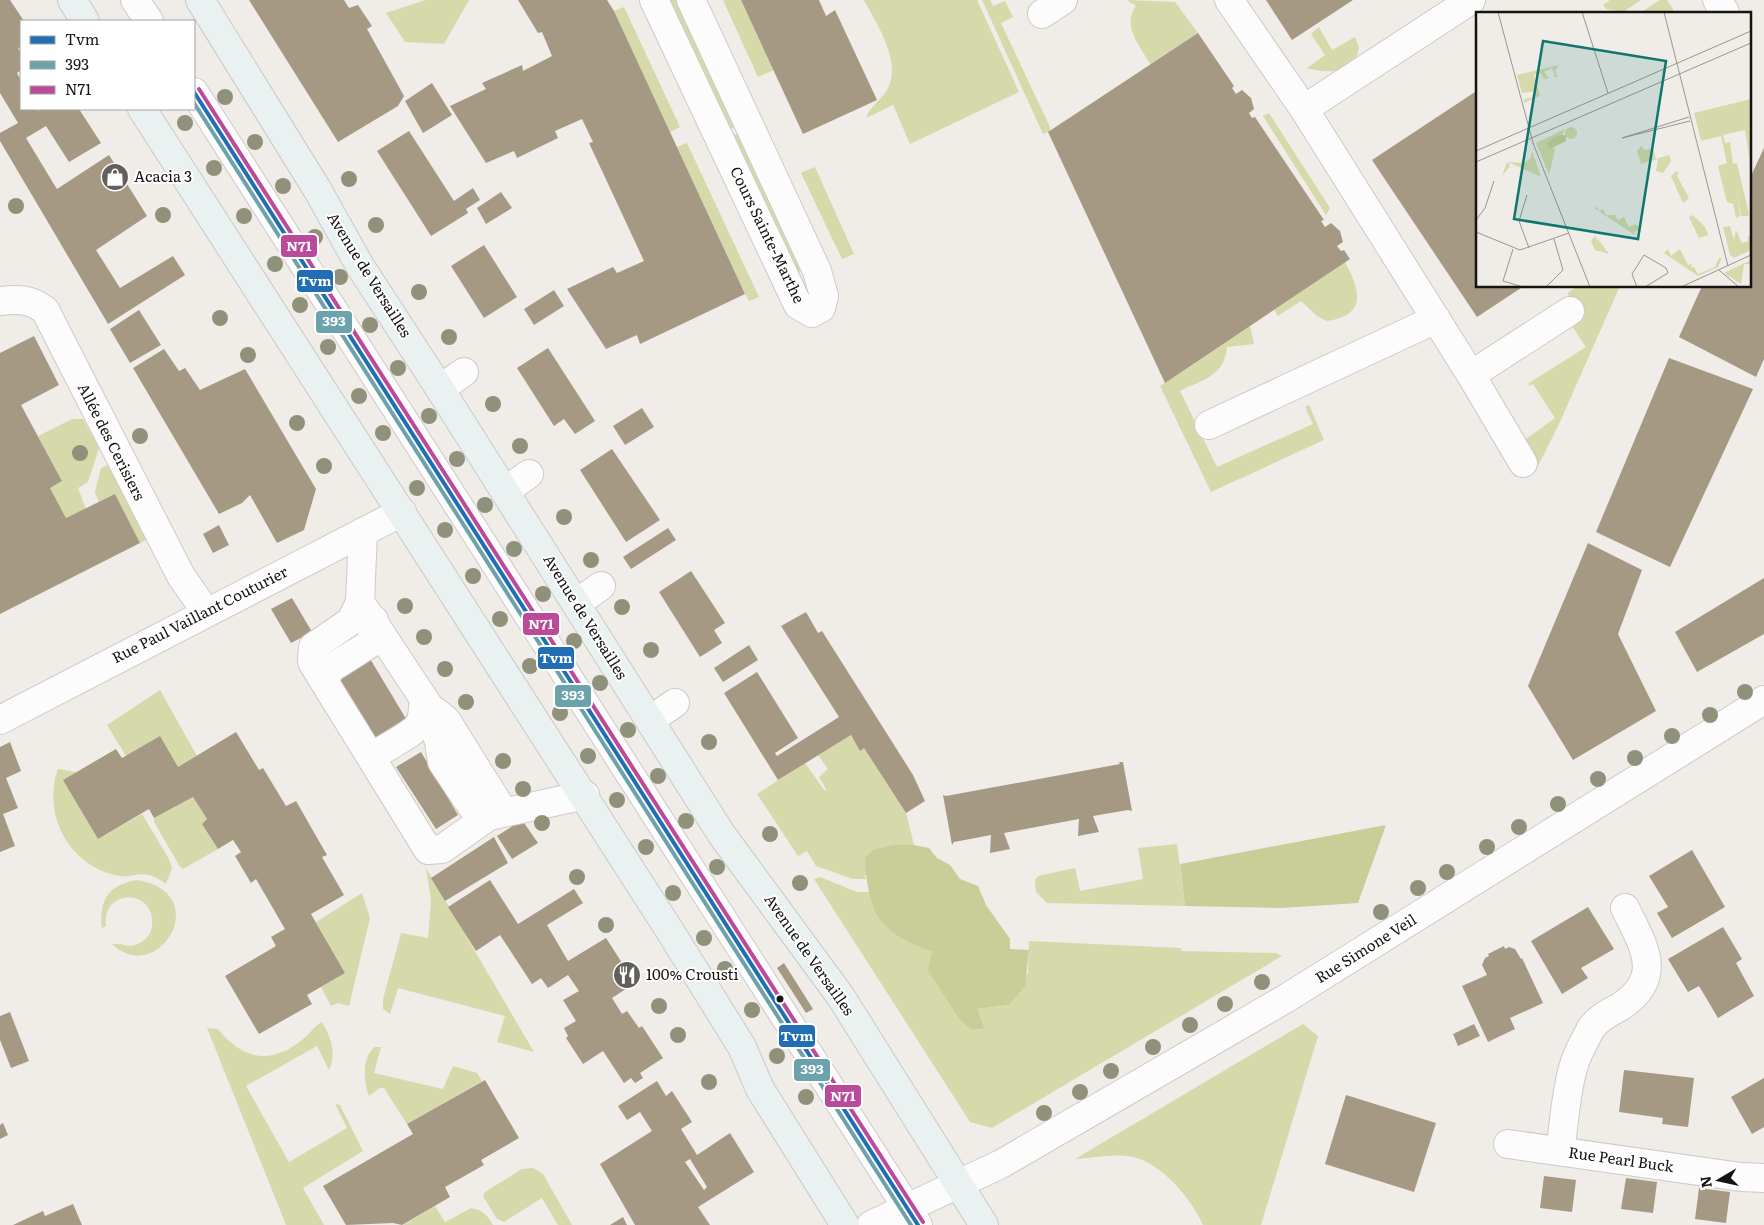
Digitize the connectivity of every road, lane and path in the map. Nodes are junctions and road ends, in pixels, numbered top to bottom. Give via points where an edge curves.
1 (72, 0) edge
2 (135, 0) edge
3 (200, 0) edge
4 (654, 0) edge
5 (692, 0) edge
6 (1229, 0) edge
7 (1471, 0) edge
8 (84, 20) edge
9 (148, 20) edge
10 (195, 94) edge
11 (1304, 109) junction
12 (143, 110) edge
13 (0, 301) edge
14 (1570, 311) dead end
15 (1436, 319) junction
16 (464, 372) dead end
17 (1470, 375) junction
18 (440, 389) junction
19 (1209, 425) dead end
20 (1523, 463) dead end
21 (529, 474) dead end
22 (505, 491) junction
23 (402, 512) junction
24 (363, 532) junction
25 (601, 586) dead end
26 (577, 603) junction
27 (367, 611) junction
28 (206, 612) junction
29 (1764, 700) edge
30 (426, 702) junction
31 (675, 703) dead end
32 (0, 720) edge
33 (650, 720) junction
34 (372, 758) junction
35 (585, 795) junction
36 (496, 814) junction
37 (1625, 908) dead end
38 (1508, 1144) dead end
39 (1560, 1151) junction
40 (1764, 1178) edge
41 (959, 1184) junction
42 (912, 1216) edge
43 (845, 1225) edge
44 (871, 1225) edge
45 (984, 1225) edge

1 - 8 main road
2 - 9 street
3 - 18 main road, Avenue de Versailles via 317,188 360,266
4 - 5 street, Cours Sainte-Marthe via 798,305 812,313 821,308 824,296 817,271
6 - 11 street
7 - 11 street
10 - 42 street
11 - 15 street
12 - 23 main road
13 - 28 street, Allée des Cerisiers via 32,301 45,310 181,576
14 - 17 street
15 - 17 street
15 - 19 street
16 - 18 street
17 - 20 street
18 - 22 main road, Avenue de Versailles
21 - 22 street
22 - 26 main road, Avenue de Versailles
23 - 24 street, Rue Paul Vaillant Couturier
23 - 35 main road
24 - 27 street
24 - 28 street, Rue Paul Vaillant Couturier
25 - 26 street
26 - 33 main road, Avenue de Versailles
27 - 30 street
27 - 34 street via 313,647 312,662
28 - 32 street, Rue Paul Vaillant Couturier
29 - 41 street, Rue Simone Veil via 1285,999 1001,1164
30 - 34 street via 420,723
30 - 36 street via 442,762 476,814
31 - 33 street
33 - 41 main road, Avenue de Versailles via 722,835 841,997
34 - 36 street via 428,850 442,849
35 - 36 street
35 - 43 main road via 742,1047 760,1089
37 - 39 street via 1645,950 1646,979 1631,999 1591,1029 1574,1065
38 - 39 street, Rue Pearl Buck
39 - 40 street, Rue Pearl Buck
41 - 42 street, Rue Simone Veil
41 - 45 main road, Avenue de Versailles
42 - 44 street, Rue Simone Veil

